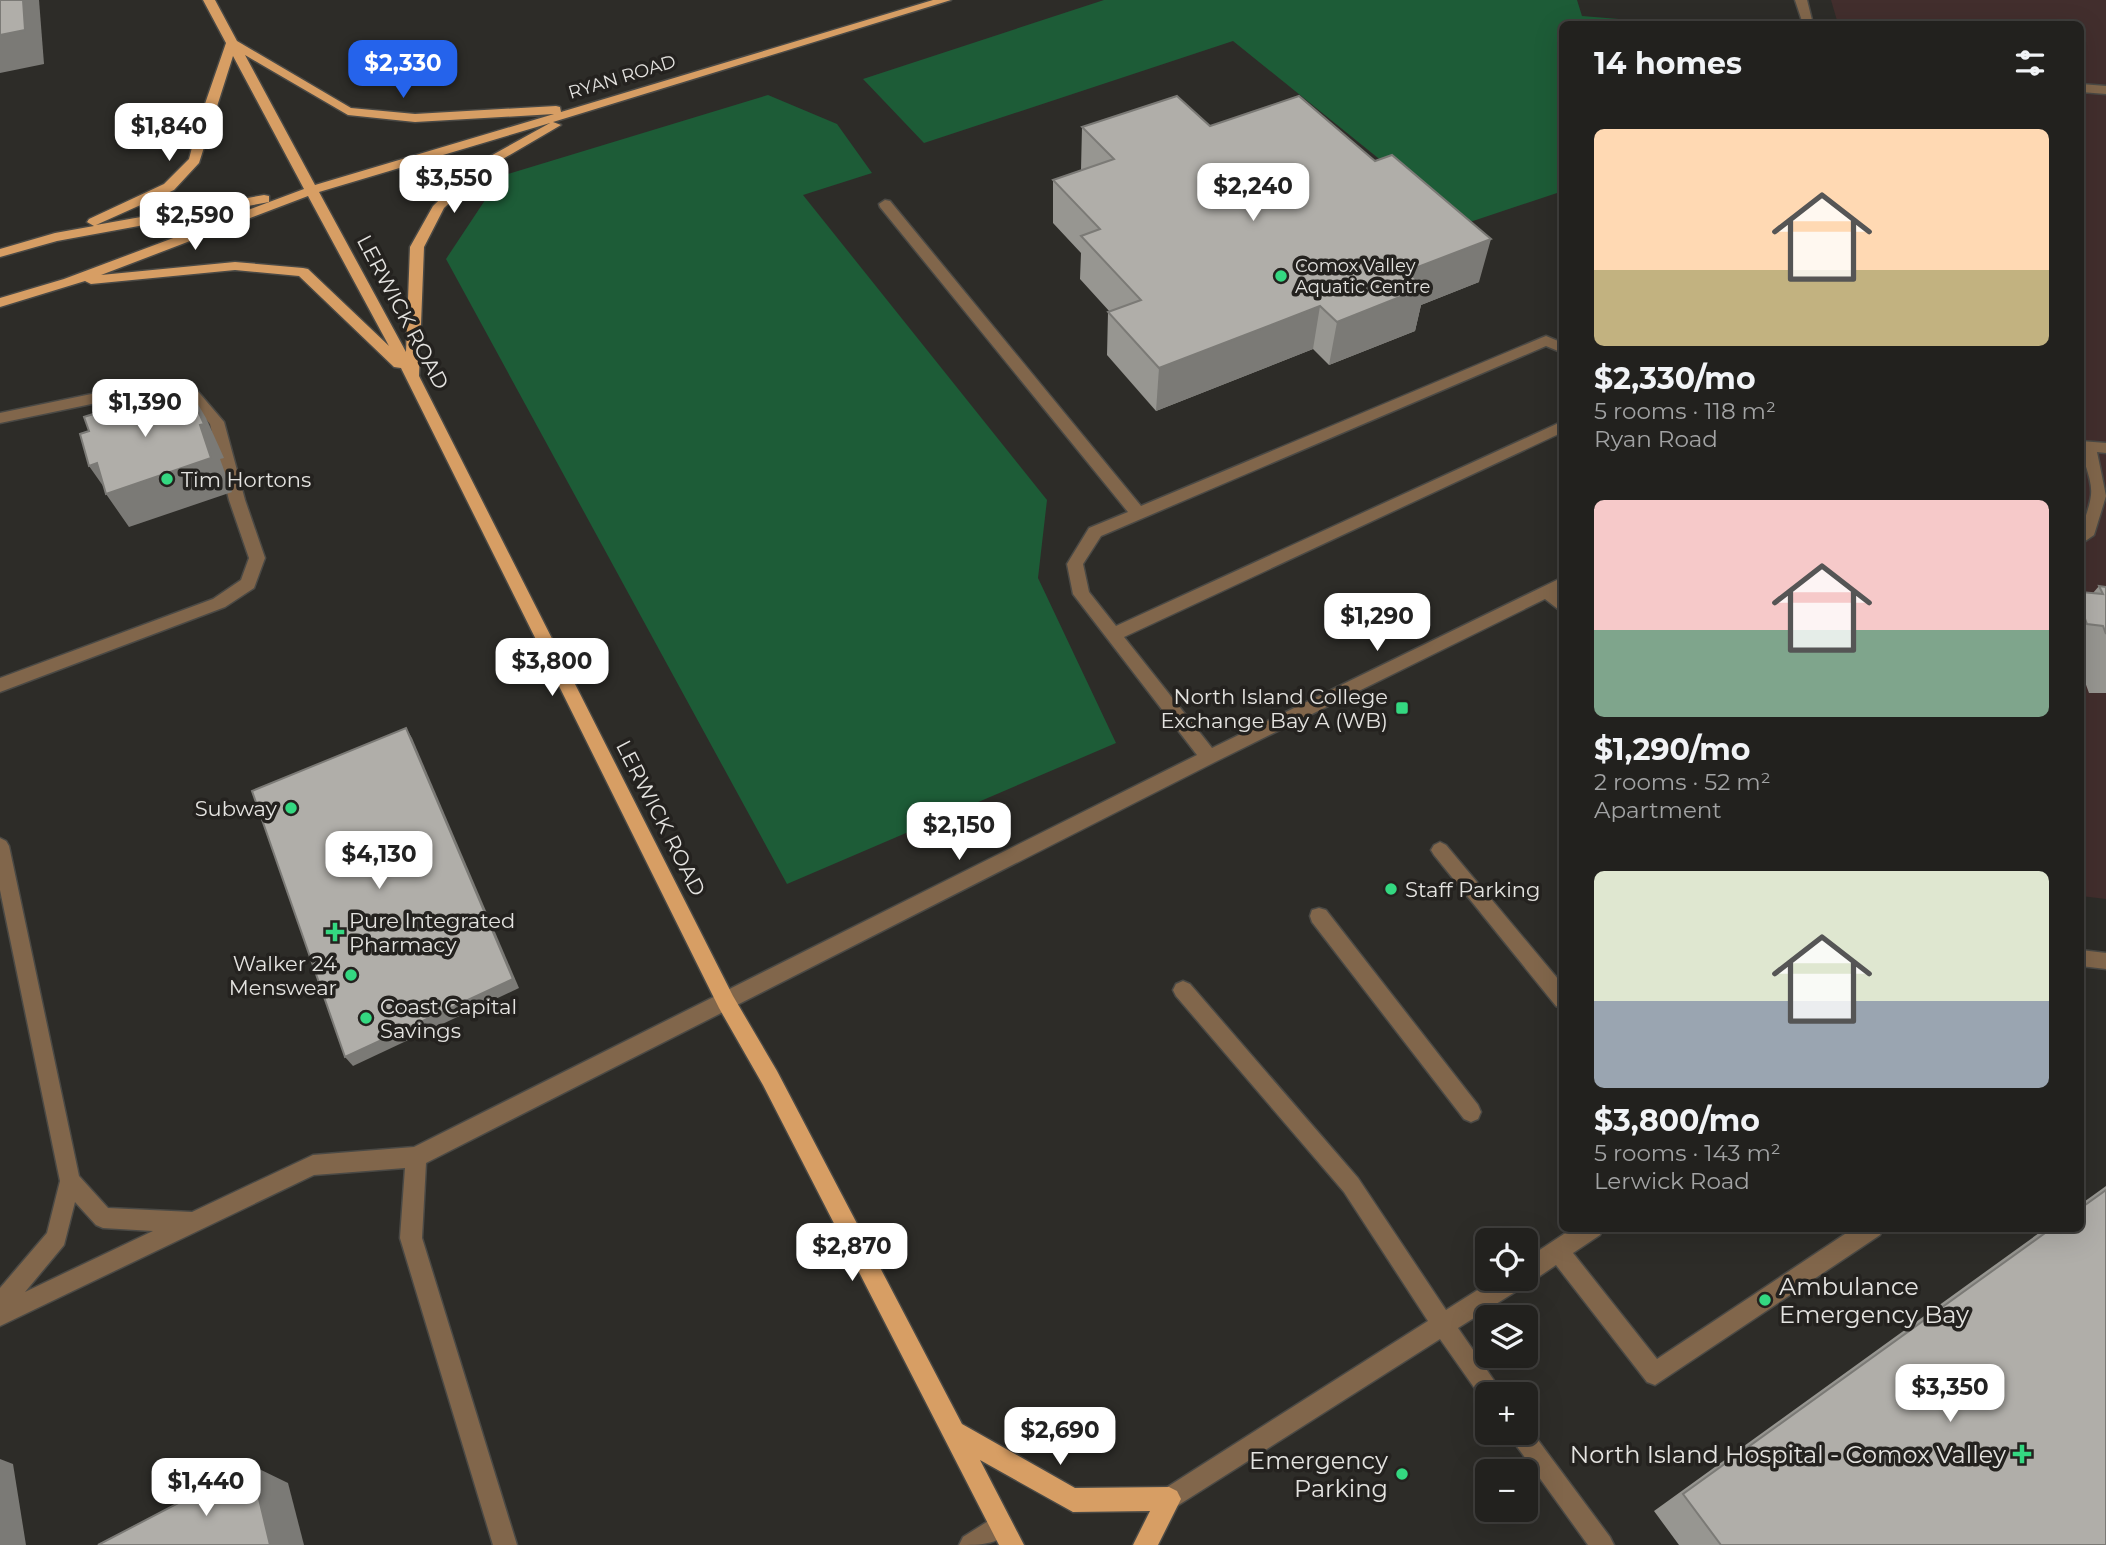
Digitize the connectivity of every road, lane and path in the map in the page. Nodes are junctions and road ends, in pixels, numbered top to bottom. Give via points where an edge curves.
1 (209, 0) edge
2 (945, 0) edge
3 (1801, 0) edge
4 (1807, 21) edge
5 (232, 43) junction
6 (2084, 88) edge
7 (2106, 90) edge
8 (585, 108) junction
9 (310, 191) junction
10 (885, 204) dead end
11 (55, 237) junction
12 (0, 253) edge
13 (69, 282) junction
14 (0, 303) edge
15 (1559, 346) edge
16 (412, 376) junction
17 (0, 418) edge
18 (1559, 428) edge
19 (2085, 446) edge
20 (2106, 448) edge
21 (1138, 513) junction
22 (2084, 536) edge
23 (1555, 587) edge
24 (1112, 635) junction
25 (0, 685) edge
26 (1209, 757) junction
27 (0, 846) edge
28 (1440, 850) dead end
29 (1319, 916) dead end
30 (2084, 958) edge
31 (2106, 961) edge
32 (1183, 990) dead end
33 (1559, 995) edge
34 (726, 1002) junction
35 (1471, 1112) dead end
36 (416, 1157) junction
37 (70, 1181) junction
38 (194, 1222) junction
39 (1586, 1232) edge
40 (1868, 1232) edge
41 (1558, 1251) junction
42 (1538, 1264) edge
43 (1497, 1291) edge
44 (0, 1306) edge
45 (0, 1315) edge
46 (1444, 1326) junction
47 (1484, 1382) edge
48 (953, 1432) junction
49 (1530, 1445) edge
50 (1168, 1499) junction
51 (1007, 1535) edge
52 (505, 1545) edge
53 (971, 1545) edge
54 (1145, 1545) edge
55 (1602, 1545) edge

1 - 5 main road, LERWICK ROAD
2 - 8 main road, RYAN ROAD
3 - 4 street
5 - 8 main road via 348,111 415,118
5 - 9 main road, LERWICK ROAD
5 - 11 main road via 195,160 169,187
6 - 7 street
8 - 9 main road, RYAN ROAD
8 - 16 main road via 480,167 439,206 417,247
9 - 11 main road, RYAN ROAD
9 - 13 main road, RYAN ROAD
9 - 16 main road, LERWICK ROAD
10 - 21 street
11 - 12 main road, RYAN ROAD
13 - 14 main road, RYAN ROAD
13 - 16 main road via 235,266 303,271
15 - 21 street via 1546,341
16 - 34 main road, LERWICK ROAD
17 - 25 street via 154,386 190,391 217,422 257,558 248,584 219,603
18 - 24 street
19 - 20 street
19 - 22 street via 2099,494
21 - 24 street via 1094,532 1075,564 1081,594
23 - 26 street
24 - 26 street
26 - 34 street
27 - 37 street
28 - 33 street
29 - 35 street
30 - 31 street
32 - 46 street via 1350,1185
34 - 36 street
34 - 48 main road, LERWICK ROAD
36 - 38 street via 313,1166
36 - 52 street via 411,1238
37 - 38 street via 103,1218
37 - 44 street via 56,1238
38 - 45 street
39 - 41 street
40 - 41 street via 1655,1374
41 - 42 street
43 - 46 street
46 - 47 street
46 - 50 street
48 - 50 main road via 1073,1500
48 - 51 main road, LERWICK ROAD
49 - 55 street
50 - 54 main road
51 - 53 street

